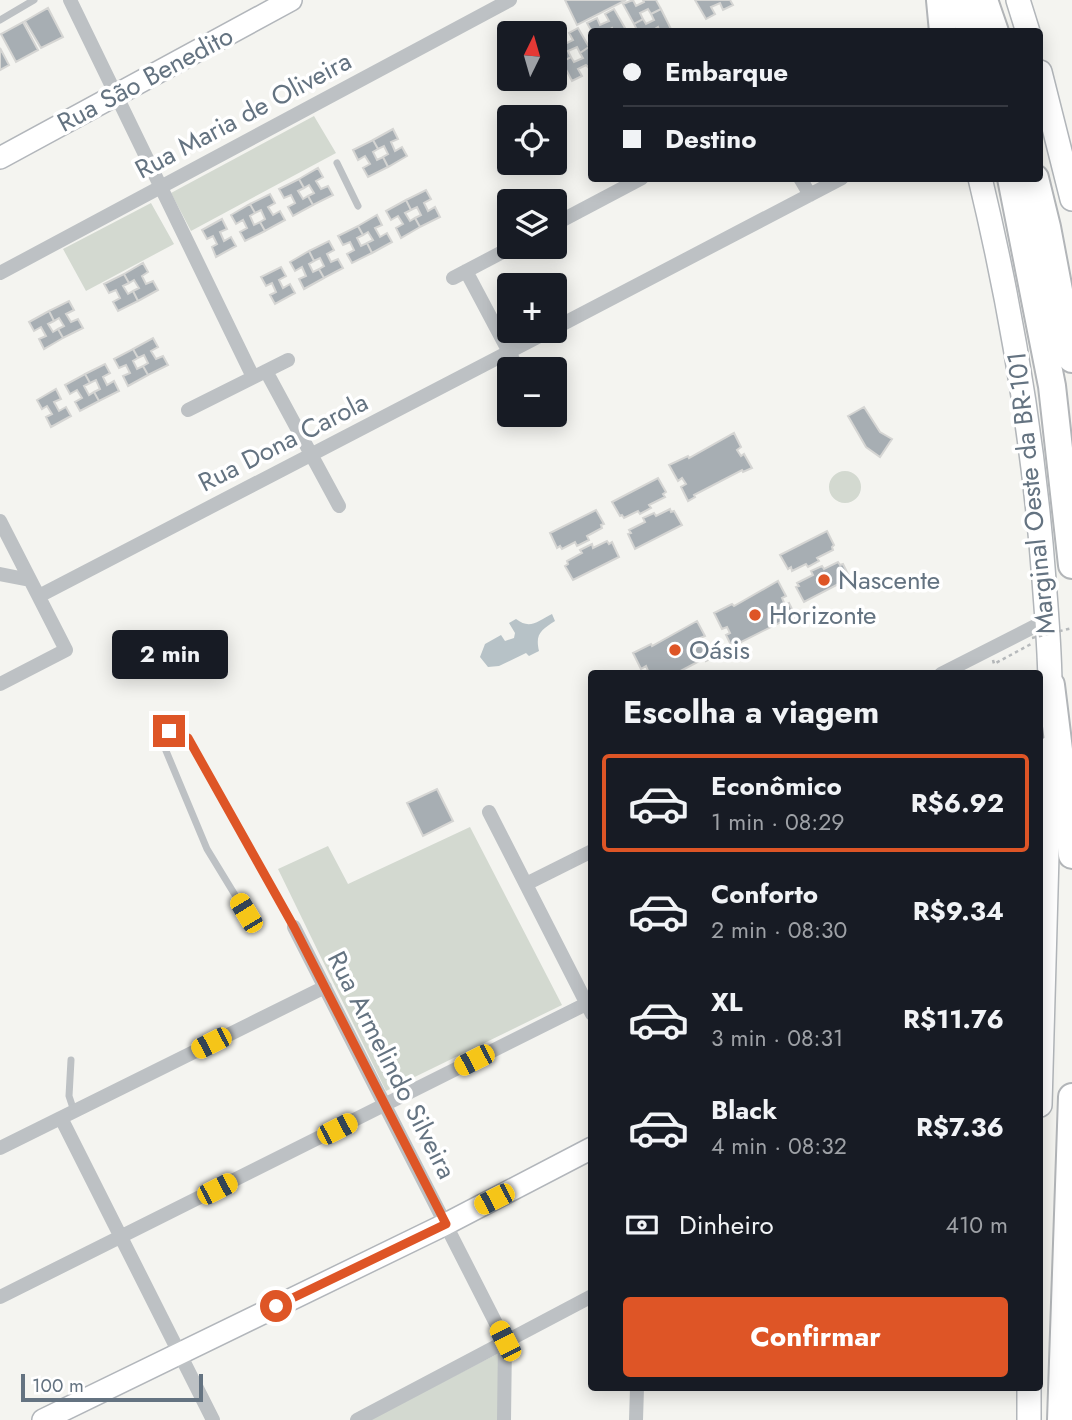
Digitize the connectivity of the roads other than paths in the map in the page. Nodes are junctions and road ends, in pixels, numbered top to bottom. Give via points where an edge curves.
1 (34, 0) edge
2 (70, 0) edge
3 (291, 0) edge
4 (510, 0) edge
5 (927, 0) edge
6 (940, 0) edge
7 (960, 0) edge
8 (985, 0) edge
9 (1018, 0) edge
10 (0, 20) edge
11 (936, 28) edge
12 (943, 28) edge
13 (970, 28) edge
14 (994, 28) edge
15 (1027, 28) edge
16 (1043, 84) edge
17 (115, 95) junction
18 (0, 158) edge
19 (337, 163) dead end
20 (634, 182) edge
21 (802, 182) edge
22 (834, 182) edge
23 (981, 182) edge
24 (1012, 182) edge
25 (1036, 182) edge
26 (160, 188) junction
27 (810, 195) junction
28 (1072, 200) edge
29 (358, 206) dead end
30 (567, 218) edge
31 (497, 255) edge
32 (0, 273) edge
33 (567, 322) edge
34 (526, 343) edge
35 (509, 352) junction
36 (512, 357) edge
37 (1072, 359) edge
38 (288, 360) dead end
39 (259, 374) junction
40 (188, 410) dead end
41 (311, 454) junction
42 (339, 506) dead end
43 (0, 521) edge
44 (1072, 565) edge
45 (0, 575) edge
46 (30, 580) junction
47 (38, 596) junction
48 (1047, 620) junction
49 (949, 670) edge
50 (0, 684) edge
51 (1051, 685) junction
52 (1045, 769) edge
53 (489, 812) dead end
54 (588, 853) edge
55 (1072, 855) edge
56 (526, 884) junction
57 (246, 913) dead end
58 (1043, 922) edge
59 (294, 927) joint
60 (325, 986) junction
61 (588, 1002) edge
62 (588, 1007) edge
63 (71, 1060) dead end
64 (1072, 1097) edge
65 (385, 1105) junction
66 (67, 1115) junction
67 (0, 1148) edge
68 (588, 1150) edge
69 (446, 1224) junction
70 (121, 1237) junction
71 (0, 1297) edge
72 (588, 1298) edge
73 (505, 1341) junction
74 (179, 1352) junction
75 (637, 1391) edge
76 (1029, 1391) edge
77 (43, 1420) edge
78 (213, 1420) edge
79 (357, 1420) edge
80 (504, 1420) edge
81 (636, 1420) edge
82 (1029, 1420) edge
83 (1061, 1420) edge

1 - 10 lane
2 - 17 street
3 - 17 street, Rua São Benedito
4 - 26 street, Rua Maria de Oliveira
5 - 11 main road
6 - 12 highway
7 - 13 highway
8 - 14 highway
9 - 15 main road
16 - 28 main road
17 - 18 street, Rua São Benedito
17 - 26 street
19 - 29 lane
20 - 30 street
21 - 27 street
22 - 27 street
23 - 48 main road, Marginal Oeste da BR-101 via 1017,355
24 - 44 highway via 1052,386
25 - 37 highway
26 - 32 street, Rua Maria de Oliveira
26 - 39 street
27 - 33 street
31 - 35 street via 460,274
34 - 35 street, Rua Dona Carola
35 - 36 street
35 - 41 street, Rua Dona Carola
38 - 39 street
39 - 40 street
39 - 41 street
41 - 42 street
41 - 47 street, Rua Dona Carola
43 - 46 street
45 - 46 street
46 - 47 street
47 - 50 street via 66,650
48 - 49 street
48 - 51 main road, Marginal Oeste da BR-101
51 - 52 main road, Marginal Oeste da BR-101
51 - 55 highway
52 - 58 main road, Marginal Oeste da BR-101
53 - 56 street
54 - 56 street
56 - 61 street
57 - 59 lane via 207,849 164,746 169,731 188,738
59 - 60 street, Rua Armelindo Silveira
60 - 65 street, Rua Armelindo Silveira
60 - 66 street
62 - 65 street
63 - 66 lane
64 - 83 highway
65 - 69 street, Rua Armelindo Silveira
65 - 70 street
66 - 67 street
66 - 70 street
68 - 69 street
69 - 73 street, Rua Armelindo Silveira
69 - 74 street
70 - 71 street
70 - 74 street
72 - 73 street
73 - 79 street
73 - 80 street, Rua Armelindo Silveira
74 - 77 street
74 - 78 street
75 - 81 street
76 - 82 main road

